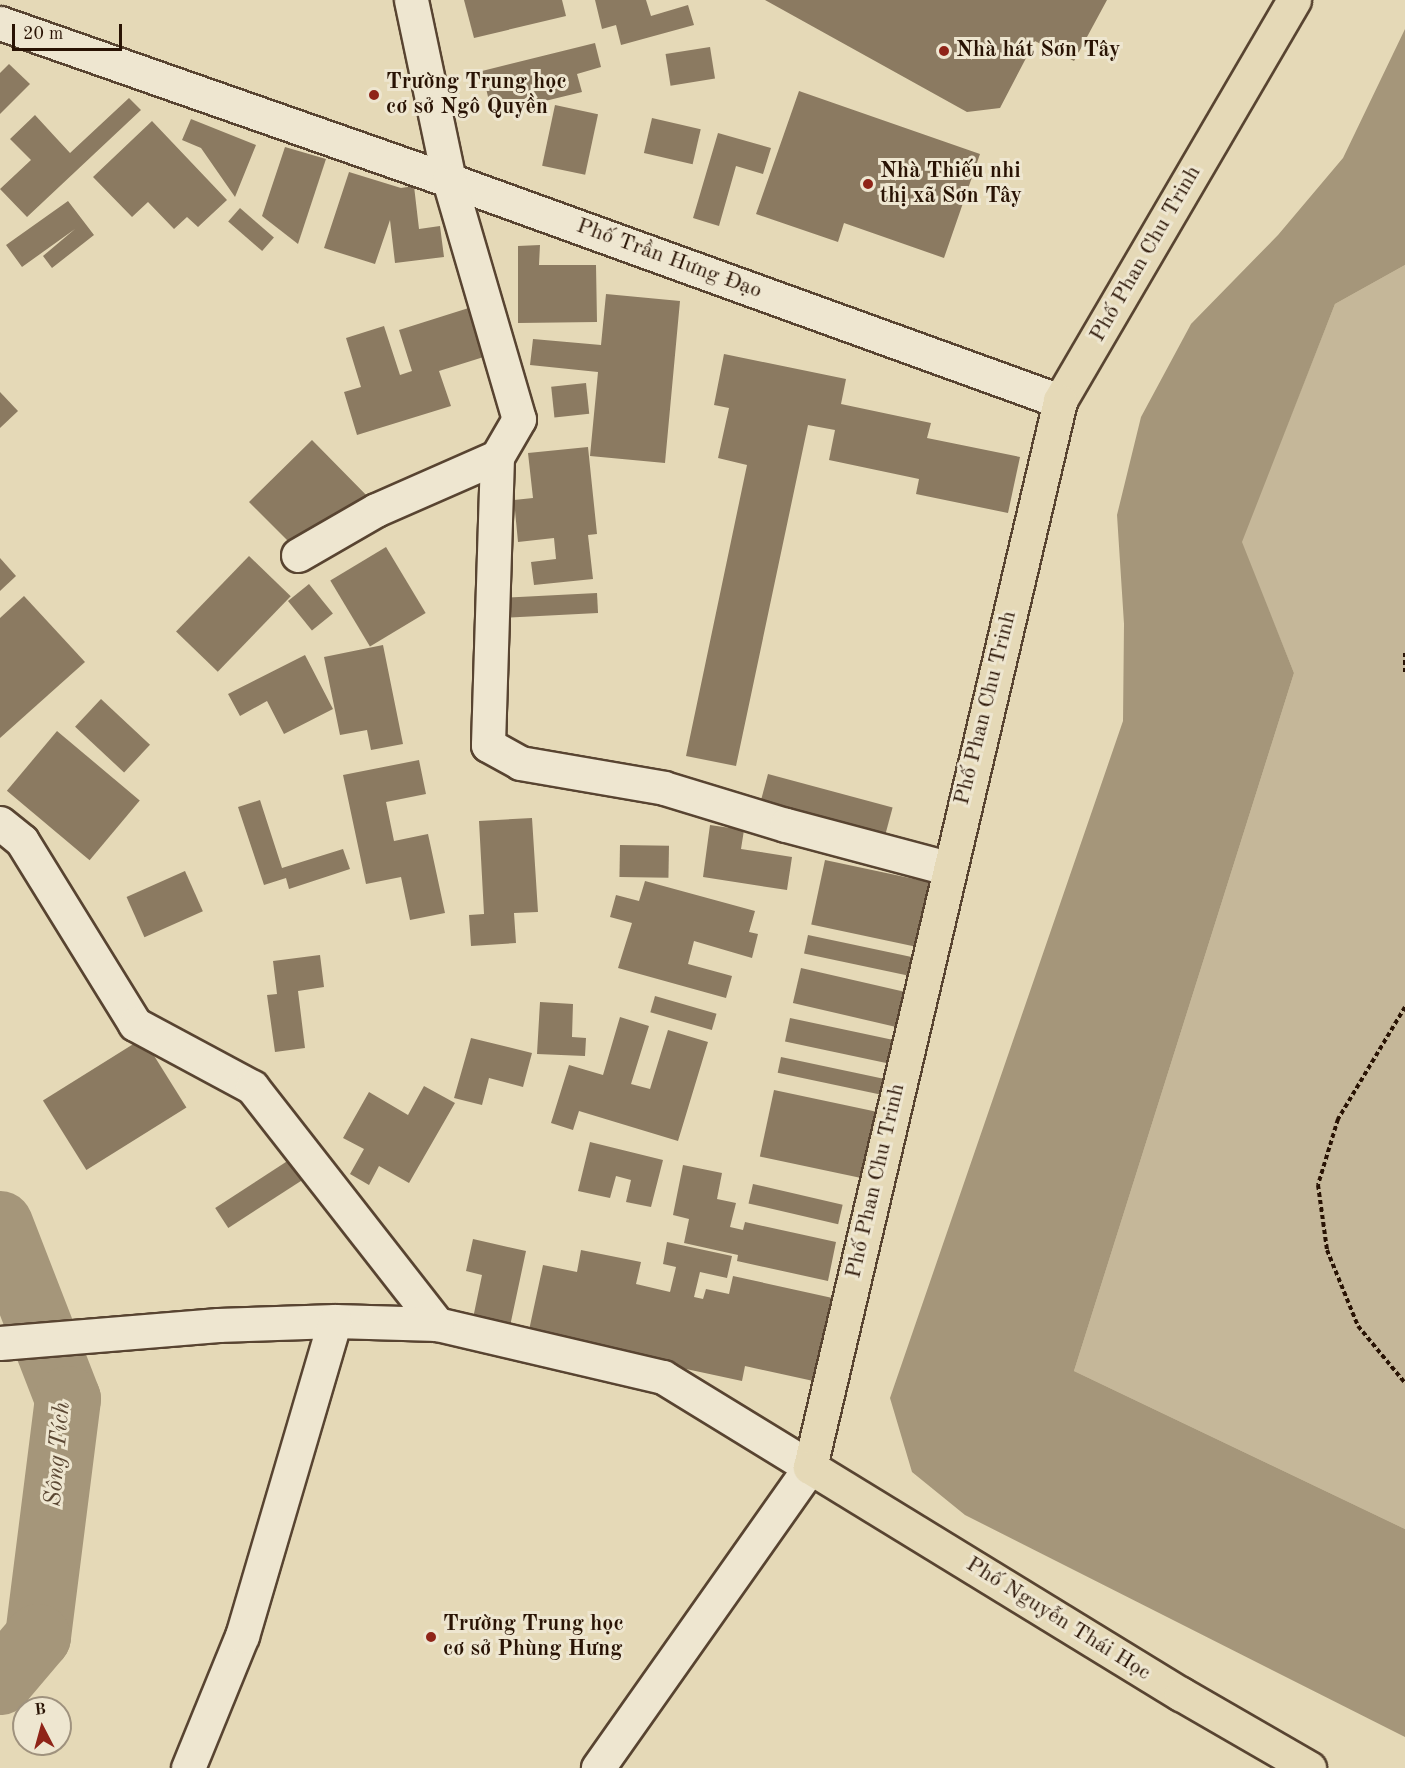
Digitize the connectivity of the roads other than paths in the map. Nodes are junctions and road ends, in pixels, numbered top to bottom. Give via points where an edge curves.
1 (411, 0) edge
2 (1294, 0) edge
3 (0, 23) edge
4 (449, 180) junction
5 (1060, 401) junction
6 (497, 457) junction
7 (298, 555) dead end
8 (0, 823) edge
9 (948, 868) junction
10 (335, 1321) junction
11 (437, 1324) junction
12 (0, 1342) edge
13 (810, 1467) junction
14 (188, 1768) edge
15 (598, 1768) edge
16 (1309, 1768) edge

1 - 4 street
2 - 5 main road, Phố Phan Chu Trinh
3 - 4 street, Phố Trần Hưng Đạo
4 - 5 street, Phố Trần Hưng Đạo
4 - 6 street via 519,419
5 - 9 main road, Phố Phan Chu Trinh
6 - 7 street via 376,510
6 - 9 street via 488,745 520,763 664,788
8 - 11 street via 22,841 135,1024 252,1087
9 - 13 main road, Phố Phan Chu Trinh
10 - 11 street
10 - 12 street via 218,1325
10 - 14 street via 242,1635
11 - 13 street via 663,1377
13 - 15 street
13 - 16 main road, Phố Nguyễn Thái Học

